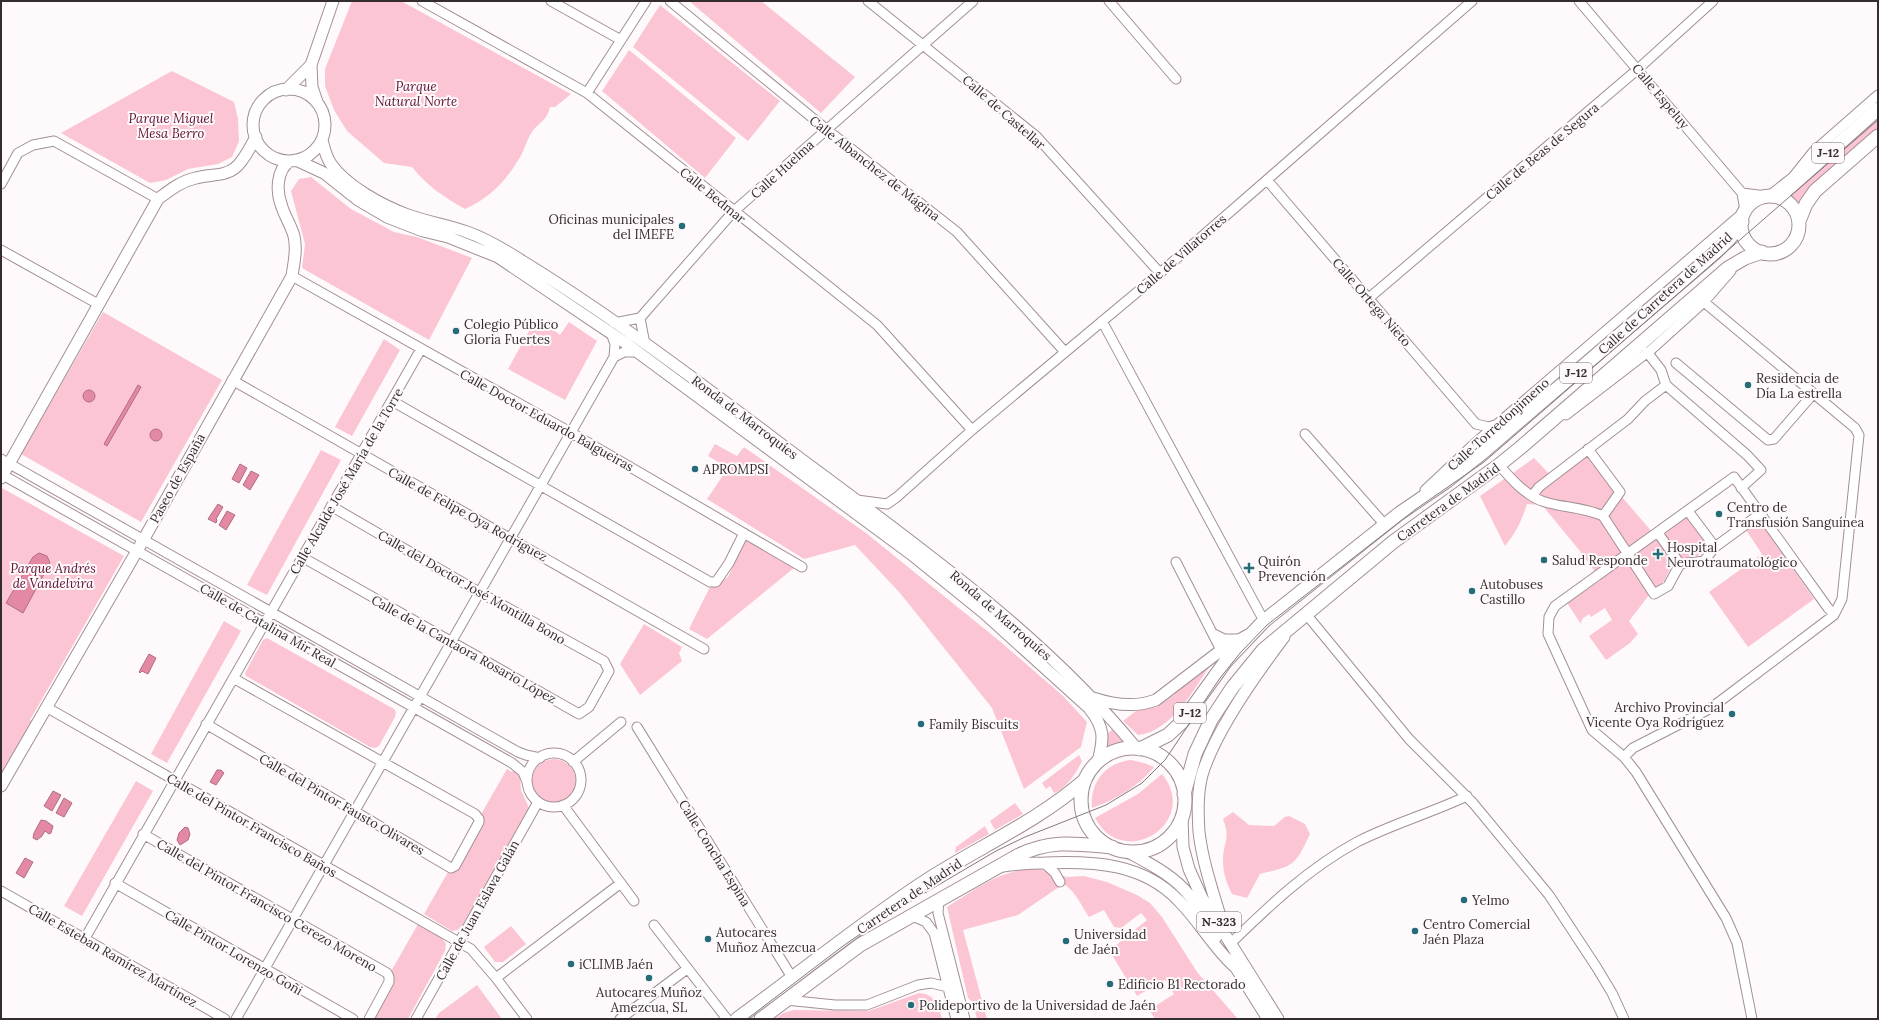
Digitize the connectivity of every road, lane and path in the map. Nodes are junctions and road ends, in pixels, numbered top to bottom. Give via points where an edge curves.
1 (333, 1) edge
2 (422, 1) edge
3 (551, 1) edge
4 (646, 1) edge
5 (670, 1) edge
6 (868, 1) edge
7 (973, 1) edge
8 (1109, 1) edge
9 (1472, 1) edge
10 (1579, 1) edge
11 (1711, 2) edge
12 (621, 40) junction
13 (922, 45) junction
14 (311, 65) junction
15 (1638, 69) junction
16 (1176, 79) dead end
17 (286, 90) junction
18 (587, 93) junction
19 (1878, 95) edge
20 (317, 103) junction
21 (1878, 109) edge
22 (826, 129) junction
23 (1878, 136) edge
24 (256, 137) junction
25 (322, 140) junction
26 (293, 161) junction
27 (1267, 180) junction
28 (1, 184) edge
29 (1742, 193) junction
30 (1772, 196) junction
31 (158, 199) junction
32 (733, 212) junction
33 (1743, 215) junction
34 (1799, 222) junction
35 (1, 250) edge
36 (1762, 252) junction
37 (1739, 260) junction
38 (1160, 273) junction
39 (292, 276) junction
40 (1369, 298) junction
41 (1704, 302) junction
42 (98, 304) junction
43 (640, 318) junction
44 (1102, 321) junction
45 (613, 328) junction
46 (642, 348) junction
47 (421, 350) junction
48 (1065, 352) junction
49 (1647, 352) junction
50 (614, 357) junction
51 (1676, 363) dead end
52 (232, 380) junction
53 (1666, 385) junction
54 (1813, 394) junction
55 (392, 401) junction
56 (1476, 424) junction
57 (1496, 425) junction
58 (972, 430) junction
59 (570, 432) junction
60 (1305, 434) dead end
61 (1532, 438) junction
62 (1474, 444) junction
63 (1588, 449) junction
64 (361, 454) junction
65 (5, 461) edge
66 (1499, 465) junction
67 (2, 476) edge
68 (539, 486) junction
69 (1741, 488) junction
70 (1532, 496) junction
71 (856, 500) junction
72 (887, 504) junction
73 (332, 506) junction
74 (1688, 511) junction
75 (1400, 513) junction
76 (1760, 514) junction
77 (1603, 516) junction
78 (1385, 525) junction
79 (890, 526) junction
80 (744, 533) junction
81 (1658, 533) junction
82 (510, 537) junction
83 (143, 540) junction
84 (1715, 547) junction
85 (137, 551) junction
86 (1628, 555) junction
87 (302, 557) junction
88 (1176, 562) dead end
89 (1680, 564) junction
90 (802, 567) dead end
91 (479, 592) junction
92 (271, 612) junction
93 (1306, 614) junction
94 (1834, 615) junction
95 (1264, 621) junction
96 (264, 623) junction
97 (1294, 624) junction
98 (1214, 634) junction
99 (1246, 636) junction
100 (450, 642) junction
101 (704, 649) dead end
102 (1223, 656) junction
103 (609, 671) joint
104 (233, 678) junction
105 (420, 696) junction
106 (1092, 698) junction
107 (46, 707) junction
108 (413, 707) junction
109 (621, 722) dead end
110 (206, 724) junction
111 (637, 727) dead end
112 (1139, 749) junction
113 (1624, 757) junction
114 (540, 758) junction
115 (382, 761) junction
116 (573, 762) junction
117 (1098, 762) junction
118 (174, 780) junction
119 (1085, 780) junction
120 (527, 782) junction
121 (1, 786) edge
122 (1184, 794) junction
123 (1467, 796) junction
124 (538, 802) junction
125 (563, 805) junction
126 (353, 812) junction
127 (1182, 817) junction
128 (143, 834) junction
129 (1112, 847) junction
130 (1128, 852) junction
131 (1063, 862) junction
132 (1044, 863) junction
133 (323, 866) junction
134 (996, 867) junction
135 (115, 883) junction
136 (621, 883) junction
137 (1, 891) edge
138 (939, 899) junction
139 (634, 901) dead end
140 (910, 915) junction
141 (292, 919) junction
142 (654, 925) dead end
143 (1224, 930) junction
144 (84, 940) junction
145 (459, 942) junction
146 (1231, 943) junction
147 (1234, 966) junction
148 (687, 969) junction
149 (264, 970) junction
150 (496, 978) junction
151 (793, 979) junction
152 (948, 987) junction
153 (786, 1000) junction
154 (225, 1019) edge
155 (236, 1019) edge
156 (353, 1019) edge
157 (369, 1019) edge
158 (416, 1019) edge
159 (527, 1019) edge
160 (620, 1019) edge
161 (727, 1019) edge
162 (737, 1019) edge
163 (761, 1019) edge
164 (956, 1019) edge
165 (965, 1019) edge
166 (1268, 1019) edge
167 (1278, 1019) edge
168 (1624, 1019) edge
169 (1752, 1019) edge

1 - 14 main road
2 - 18 street, Calle Bedmar
3 - 12 street
4 - 12 street
5 - 22 street, Calle Albanchez de Mágina
6 - 13 street, Calle de Castellar
7 - 13 street, Calle Huelma
8 - 16 street
9 - 27 street, Calle de Villatorres
10 - 15 street, Calle Espeluy
11 - 15 street, Calle de Beas de Segura
12 - 18 street
13 - 22 street, Calle Huelma
13 - 38 street, Calle de Castellar via 1036,136
14 - 17 main road
14 - 20 main road via 312,87
15 - 29 street, Calle Espeluy
15 - 40 street, Calle de Beas de Segura
17 - 20 main road via 305,93
17 - 24 main road via 271,95 259,106 254,121
18 - 32 street, Calle Bedmar
19 - 30 street via 1813,152 1793,177
20 - 25 main road via 325,121
21 - 30 highway, J-12
22 - 32 street, Calle Huelma
22 - 48 street, Calle Albanchez de Mágina via 957,232
23 - 34 highway, J-12 via 1815,191 1806,204
24 - 26 main road via 262,148 271,156
24 - 31 main road via 234,169 224,174 186,181
25 - 26 main road via 314,152
25 - 45 main road, Ronda de Marroquíes via 327,158 336,171 367,195 407,215 457,229 491,243 540,272
26 - 39 main road, Paseo de España via 283,166 279,187 281,205 294,237 296,255
26 - 45 main road, Ronda de Marroquíes via 324,173 353,197 387,217 423,231 448,236 498,257
27 - 38 street, Calle de Villatorres
27 - 40 street, Calle Ortega Nieto
28 - 31 street via 18,153 33,145 54,141
29 - 30 street
29 - 33 street
30 - 33 highway via 1754,201
30 - 34 highway via 1793,206
31 - 42 main road
32 - 43 street, Calle Huelma
32 - 58 street, Calle Bedmar via 877,326
33 - 36 highway via 1742,231 1745,239
33 - 57 street, Calle Torredonjimeno
33 - 75 highway, Calle de Carretera de Madrid / J-12 via 1732,235 1715,253 1482,453
34 - 36 highway via 1797,235 1788,248 1776,253
35 - 42 street
36 - 37 highway, Carretera de Madrid / J-12
37 - 41 street
37 - 61 highway, Carretera de Madrid / J-12
38 - 44 street, Calle de Villatorres
39 - 47 street, Calle Doctor Eduardo Balgueiras
39 - 52 main road, Paseo de España
40 - 56 street, Calle Ortega Nieto
41 - 49 street
41 - 54 street
42 - 65 main road
43 - 45 street
43 - 46 street
44 - 48 street, Calle de Villatorres
44 - 95 street
45 - 46 main road, Ronda de Marroquíes
45 - 50 street
46 - 50 street
46 - 71 main road, Ronda de Marroquíes
46 - 117 main road, Ronda de Marroquíes via 911,554 1019,644 1089,708 1097,719 1101,726 1103,742
47 - 55 street, Calle Alcalde José María de la Torre
47 - 59 street, Calle Doctor Eduardo Balgueiras
48 - 58 street, Calle de Villatorres
49 - 53 street via 1661,370
49 - 61 street via 1578,407
50 - 59 street
51 - 54 street via 1768,440 1774,439
52 - 64 street, Calle de Felipe Oya Rodríguez
52 - 83 main road, Paseo de España
53 - 63 street
53 - 69 street via 1761,470
54 - 94 street via 1855,428 1859,435 1842,599
55 - 64 street, Calle Alcalde José María de la Torre
55 - 68 street
56 - 57 street via 1489,427
56 - 62 street
57 - 62 street, Calle Torredonjimeno
58 - 72 street, Calle de Villatorres
59 - 68 street
59 - 80 street, Calle Doctor Eduardo Balgueiras
60 - 78 street
61 - 66 highway, Carretera de Madrid / J-12
62 - 75 street, Calle Torredonjimeno
63 - 70 street via 1539,487
63 - 77 street via 1620,492
64 - 73 street, Calle Alcalde José María de la Torre
64 - 82 street, Calle de Felipe Oya Rodríguez
65 - 67 main road
65 - 83 street, Calle de Catalina Mir Real
66 - 70 street
66 - 93 highway, Carretera de Madrid / J-12 via 1393,542
67 - 85 street, Calle de Catalina Mir Real
68 - 80 street via 710,582 716,582
68 - 82 street
69 - 74 street via 1734,478
69 - 76 street
70 - 77 street via 1555,505 1588,510
71 - 72 street
71 - 79 main road, Ronda de Marroquíes
72 - 79 street via 885,516
73 - 87 street, Calle Alcalde José María de la Torre
73 - 91 street, Calle del Doctor José Montilla Bono
74 - 81 street
74 - 84 street
75 - 78 highway, Carretera de Madrid / J-12
76 - 84 street
76 - 94 street
77 - 86 street
78 - 95 highway, Carretera de Madrid / J-12
79 - 106 main road, Ronda de Marroquíes via 948,570 1022,632
80 - 90 street, Calle Doctor Eduardo Balgueiras
81 - 86 street
81 - 89 street
82 - 91 street
82 - 101 street, Calle de Felipe Oya Rodríguez
83 - 85 main road, Paseo de España
83 - 92 street, Calle de Catalina Mir Real
84 - 89 street via 1704,561
85 - 96 street, Calle de Catalina Mir Real
85 - 107 main road, Paseo de España
86 - 89 street via 1654,594 1668,586
86 - 113 street via 1555,606 1549,617 1548,634 1592,730
87 - 92 street, Calle Alcalde José María de la Torre
87 - 100 street, Calle de la Cantaora Rosario López
88 - 98 street
91 - 100 street
91 - 103 street, Calle del Doctor José Montilla Bono via 604,661
92 - 96 street, Calle Alcalde José María de la Torre
92 - 105 street, Calle de Catalina Mir Real
93 - 97 highway, Carretera de Madrid / J-12
93 - 123 street via 1409,739
94 - 113 street via 1712,708 1633,748
95 - 99 highway, Carretera de Madrid / J-12
96 - 104 street, Calle Alcalde José María de la Torre
96 - 108 street, Calle de Catalina Mir Real
97 - 122 highway, Carretera de Madrid / J-12 via 1263,650 1247,668 1211,720 1195,754
97 - 143 main road via 1234,710 1202,776 1198,806 1200,834 1207,875
98 - 99 street via 1224,639
98 - 102 street
99 - 102 highway, Carretera de Madrid / J-12
100 - 103 street, Calle de la Cantaora Rosario López via 579,714 589,707
100 - 105 street
102 - 106 main road via 1156,700 1142,704 1111,704
102 - 112 highway, Carretera de Madrid / J-12 via 1182,722 1168,735
104 - 110 street, Calle Alcalde José María de la Torre
104 - 115 street
105 - 108 street
105 - 114 street, Calle de Catalina Mir Real via 518,752
106 - 112 main road, Ronda de Marroquíes
107 - 118 street, Calle del Pintor Francisco Baños
107 - 121 main road, Paseo de España
108 - 115 street
108 - 120 street, Calle de Catalina Mir Real via 512,763 523,772
109 - 116 street
110 - 118 street, Calle Alcalde José María de la Torre
110 - 126 street, Calle del Pintor Fausto Olivares
111 - 151 street, Calle Concha Espina
112 - 117 highway via 1115,752
112 - 122 highway via 1155,754 1169,764 1179,777
113 - 169 street via 1726,918 1737,944
114 - 116 street via 557,754
114 - 120 street via 531,766
115 - 126 street
115 - 126 street, Calle del Pintor Fausto Olivares via 478,816 479,822 455,866 451,868
116 - 125 street via 580,775 580,784 575,797
117 - 119 highway
118 - 128 street, Calle Alcalde José María de la Torre
118 - 133 street, Calle del Pintor Francisco Baños
119 - 129 highway via 1081,800 1084,818 1096,836
119 - 151 highway, Carretera de Madrid via 1060,801 1035,817 930,878 883,909
120 - 124 street via 530,793
122 - 127 highway
123 - 146 street via 1383,831 1338,854 1305,875
123 - 168 street via 1549,895 1597,968
124 - 125 street via 550,807
124 - 145 street, Calle de Juan Eslava Galán
125 - 136 street
126 - 133 street
127 - 130 highway via 1176,829 1163,842 1146,850
127 - 143 main road, N-323 via 1183,847 1188,869 1202,898
128 - 135 street, Calle Alcalde José María de la Torre
128 - 141 street, Calle del Pintor Francisco Cerezo Moreno
129 - 130 highway
129 - 134 highway, Carretera de Madrid via 1075,843 1041,846
130 - 147 main road, N-323 via 1166,874 1188,894
131 - 132 main road
131 - 132 street via 1060,867 1060,882
131 - 147 main road via 1111,865 1148,877 1179,901
132 - 134 main road
133 - 141 street
133 - 145 street, Calle del Pintor Francisco Baños
134 - 138 highway, Carretera de Madrid
135 - 144 street, Calle Alcalde José María de la Torre
135 - 149 street, Calle Pintor Lorenzo Goñi
136 - 139 street
136 - 150 street
137 - 144 street, Calle Esteban Ramírez Martínez
138 - 140 highway, Carretera de Madrid
138 - 165 street via 938,913
140 - 152 street via 930,926
140 - 153 highway, Carretera de Madrid via 860,944
141 - 149 street
141 - 157 street, Calle del Pintor Francisco Cerezo Moreno via 384,971 389,977 389,982
142 - 148 street
143 - 146 main road, N-323
144 - 154 street, Calle Esteban Ramírez Martínez
145 - 150 street, Calle del Pintor Francisco Baños via 475,952
145 - 158 street, Calle de Juan Eslava Galán
146 - 167 main road, N-323
147 - 166 main road, N-323
148 - 160 street
148 - 161 street
149 - 155 street
149 - 156 street, Calle Pintor Lorenzo Goñi
150 - 159 street, Calle del Pintor Francisco Baños
151 - 162 highway, Carretera de Madrid
152 - 153 street via 931,983 918,985 867,1005
152 - 164 street
153 - 163 highway, Carretera de Madrid

